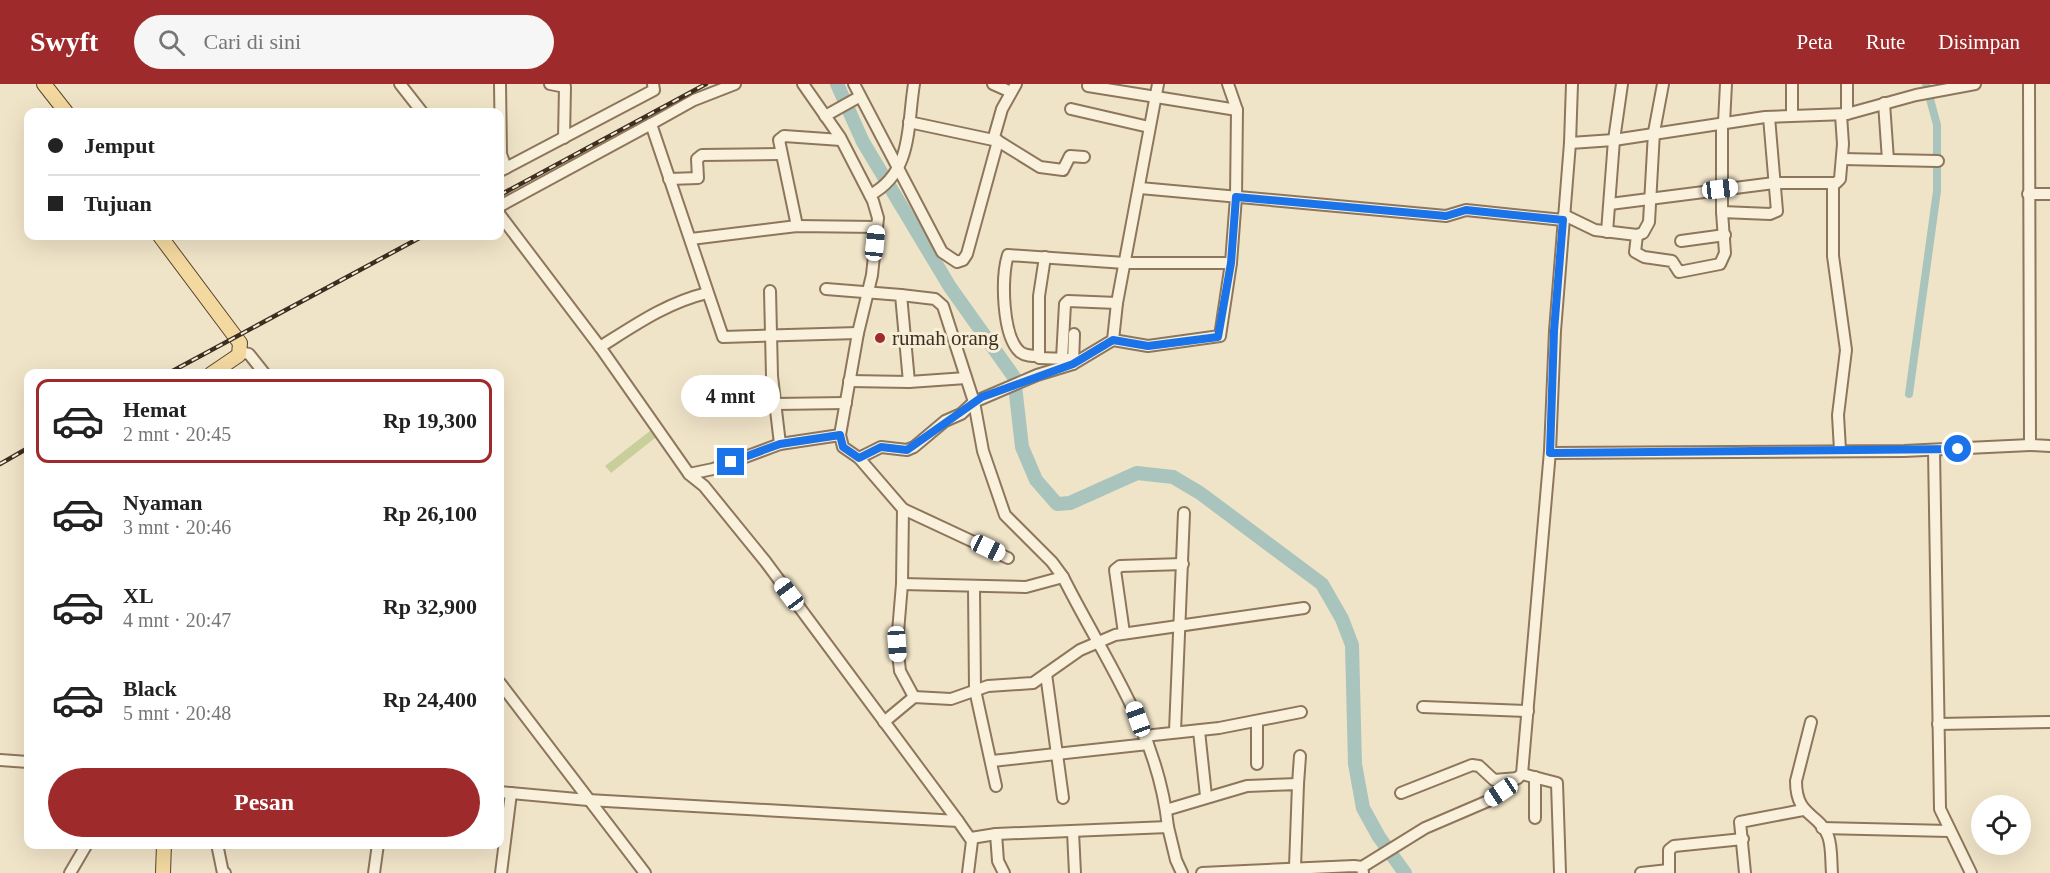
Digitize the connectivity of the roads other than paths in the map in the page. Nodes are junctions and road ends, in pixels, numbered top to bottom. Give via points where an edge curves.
1 (44, 84) edge
2 (400, 84) edge
3 (500, 84) edge
4 (550, 84) edge
5 (653, 84) edge
6 (735, 84) edge
7 (803, 84) edge
8 (854, 84) edge
9 (914, 84) edge
10 (993, 84) edge
11 (1158, 84) edge
12 (1228, 84) edge
13 (1572, 84) edge
14 (1622, 84) edge
15 (1663, 84) edge
16 (1726, 84) edge
17 (1792, 84) edge
18 (1847, 84) edge
19 (1975, 84) edge
20 (2030, 84) edge
21 (1088, 86) dead end
22 (1956, 86) edge
23 (1014, 88) edge
24 (1155, 96) junction
25 (858, 98) junction
26 (1884, 103) junction
27 (63, 108) edge
28 (419, 108) edge
29 (500, 108) edge
30 (1071, 109) dead end
31 (1237, 110) junction
32 (827, 115) junction
33 (1792, 115) junction
34 (1844, 115) junction
35 (1768, 117) junction
36 (909, 122) junction
37 (1723, 123) junction
38 (651, 124) junction
39 (1149, 127) junction
40 (1654, 132) junction
41 (564, 138) junction
42 (841, 140) junction
43 (1614, 140) junction
44 (998, 141) junction
45 (1570, 143) junction
46 (780, 154) junction
47 (1084, 157) dead end
48 (1842, 159) junction
49 (1888, 160) junction
50 (1938, 161) dead end
51 (900, 168) junction
52 (504, 169) edge
53 (669, 179) junction
54 (1774, 183) junction
55 (1833, 183) junction
56 (1140, 188) junction
57 (1720, 189) junction
58 (874, 193) junction
59 (2028, 194) junction
60 (2050, 194) edge
61 (1236, 197) junction
62 (1650, 200) junction
63 (504, 204) edge
64 (1610, 204) junction
65 (1722, 212) junction
66 (1563, 218) junction
67 (504, 220) edge
68 (797, 226) junction
69 (877, 227) junction
70 (1608, 232) junction
71 (1637, 235) junction
72 (1725, 236) junction
73 (692, 239) junction
74 (163, 240) edge
75 (1681, 242) dead end
76 (1045, 256) junction
77 (1125, 263) junction
78 (1231, 263) junction
79 (826, 289) dead end
80 (770, 291) dead end
81 (867, 291) junction
82 (707, 293) junction
83 (901, 295) junction
84 (1117, 303) junction
85 (858, 333) junction
86 (1074, 334) dead end
87 (770, 335) junction
88 (1113, 340) junction
89 (600, 347) junction
90 (240, 352) junction
91 (1038, 356) junction
92 (1069, 362) junction
93 (219, 369) edge
94 (261, 369) edge
95 (966, 378) junction
96 (849, 381) junction
97 (909, 382) junction
98 (978, 400) junction
99 (846, 403) junction
100 (775, 405) junction
101 (840, 435) junction
102 (780, 444) junction
103 (2030, 446) junction
104 (2050, 446) edge
105 (1840, 450) junction
106 (1934, 450) junction
107 (1550, 453) junction
108 (859, 458) junction
109 (689, 474) junction
110 (903, 509) junction
111 (1184, 513) dead end
112 (1008, 558) dead end
113 (1182, 564) junction
114 (1063, 577) junction
115 (902, 584) junction
116 (974, 588) junction
117 (1305, 608) dead end
118 (1179, 625) junction
119 (1124, 633) junction
120 (1098, 641) junction
121 (1046, 674) junction
122 (504, 688) edge
123 (975, 690) junction
124 (914, 697) junction
125 (1423, 707) dead end
126 (1528, 711) junction
127 (1301, 712) dead end
128 (884, 722) junction
129 (1257, 722) junction
130 (1811, 722) dead end
131 (2050, 722) edge
132 (1938, 724) junction
133 (1175, 731) junction
134 (1199, 731) junction
135 (1146, 740) junction
136 (1058, 755) junction
137 (1299, 756) dead end
138 (0, 760) edge
139 (992, 761) junction
140 (24, 762) edge
141 (1257, 764) dead end
142 (1520, 776) junction
143 (1534, 777) junction
144 (1298, 784) junction
145 (996, 786) dead end
146 (504, 792) edge
147 (512, 793) junction
148 (1401, 793) dead end
149 (1206, 796) junction
150 (1063, 798) dead end
151 (588, 800) junction
152 (1166, 810) junction
153 (1803, 810) junction
154 (1535, 818) dead end
155 (958, 821) junction
156 (1168, 827) junction
157 (1822, 828) junction
158 (1949, 831) junction
159 (1073, 832) junction
160 (996, 834) junction
161 (971, 838) junction
162 (1743, 839) junction
163 (84, 849) edge
164 (164, 849) edge
165 (218, 849) edge
166 (377, 849) edge
167 (1295, 867) junction
168 (1365, 867) edge
169 (1669, 872) edge
170 (70, 873) edge
171 (163, 873) edge
172 (224, 873) edge
173 (374, 873) edge
174 (501, 873) edge
175 (645, 873) edge
176 (968, 873) edge
177 (1004, 873) edge
178 (1075, 873) edge
179 (1182, 873) edge
180 (1202, 873) edge
181 (1560, 873) edge
182 (1641, 873) edge
183 (1745, 873) edge
184 (1832, 873) edge
185 (1971, 873) edge

1 - 27 main road
2 - 28 street
3 - 29 street
4 - 41 street via 565,87
5 - 41 street via 654,90
6 - 38 street via 694,100
7 - 32 street
8 - 25 street
9 - 36 street
10 - 23 street
11 - 24 street
12 - 31 street
13 - 45 street
14 - 43 street
15 - 40 street
16 - 37 street
17 - 33 street
18 - 34 street
19 - 22 street
20 - 59 street
21 - 24 street
22 - 26 street
23 - 44 street via 1002,109 994,137
24 - 31 street
24 - 39 street
25 - 32 street
25 - 51 street
26 - 34 street
26 - 49 street
30 - 39 street
31 - 61 street
32 - 42 street
33 - 34 street
33 - 35 street
34 - 48 street
35 - 37 street
35 - 54 street
36 - 44 street
36 - 51 street
37 - 40 street
37 - 57 street
38 - 53 street
38 - 63 street
39 - 56 street
40 - 43 street
40 - 62 street
41 - 52 street
42 - 46 street via 784,136 779,140
42 - 58 street
43 - 45 street
43 - 64 street
44 - 47 street via 1040,167 1063,170 1070,156
44 - 51 street via 967,254 957,262 942,252
45 - 66 street
46 - 53 street via 702,155 697,159 698,178
46 - 68 street
48 - 49 street
48 - 55 street via 1840,179
49 - 50 street
51 - 58 street via 894,178
53 - 73 street
54 - 55 street
54 - 57 street
54 - 65 street via 1778,205 1775,213
55 - 105 street via 1833,256 1846,351 1838,415
56 - 61 street
56 - 77 street
57 - 62 street
57 - 65 street
58 - 69 street
59 - 60 street
59 - 103 street
61 - 66 street via 1435,216 1466,210
61 - 78 street
62 - 64 street
62 - 71 street via 1647,228
64 - 70 street
65 - 72 street
66 - 70 street
66 - 107 street
67 - 89 street
68 - 69 street
68 - 73 street
69 - 81 street
70 - 71 street
71 - 72 street via 1635,252 1672,261 1679,272 1724,261
72 - 75 street
73 - 82 street
74 - 90 main road via 234,332
76 - 77 street
76 - 91 street via 1039,296
76 - 91 street via 1008,255 1003,285 1012,339 1020,352
77 - 78 street
77 - 84 street
78 - 88 street via 1218,337 1148,346
79 - 81 street
80 - 87 street
81 - 83 street
81 - 85 street
82 - 87 street via 723,337
82 - 89 street via 657,311
83 - 95 street via 935,298 943,306
83 - 97 street
84 - 88 street
84 - 92 street via 1065,304
85 - 87 street
85 - 96 street
86 - 92 street
87 - 100 street
88 - 92 street
89 - 109 street
90 - 93 main road
90 - 94 street via 249,354
91 - 92 street
92 - 98 street
95 - 97 street
95 - 98 street
96 - 97 street
96 - 99 street
98 - 108 street via 914,447 881,447
98 - 114 street via 983,451 1005,515
99 - 100 street
99 - 101 street
100 - 102 street
101 - 102 street
101 - 108 street via 843,447
102 - 109 street
103 - 104 street
103 - 106 street
105 - 106 street
105 - 107 street
106 - 132 street
107 - 126 street
108 - 110 street
109 - 128 street via 765,561
110 - 112 street
110 - 115 street
111 - 113 street
113 - 118 street
113 - 119 street via 1120,566 1115,570
114 - 116 street via 1026,587
114 - 120 street
115 - 116 street
115 - 124 street via 898,663
116 - 123 street
117 - 118 street
118 - 119 street
118 - 133 street
119 - 120 street
120 - 121 street
120 - 135 street via 1133,705
121 - 123 street via 1033,683 1005,683
121 - 136 street
122 - 151 street
123 - 124 street via 951,699
123 - 139 street
124 - 128 street
125 - 126 street
126 - 142 street
127 - 129 street
128 - 155 street
129 - 134 street
129 - 141 street
130 - 153 street via 1796,781
131 - 132 street
132 - 158 street via 1940,809
133 - 134 street
133 - 135 street
134 - 149 street
135 - 136 street
135 - 152 street
136 - 139 street
136 - 150 street
137 - 144 street
138 - 140 street
139 - 145 street
142 - 143 street
142 - 148 street via 1494,780 1479,766 1472,765
142 - 168 street via 1488,801 1405,839
143 - 154 street
143 - 181 street via 1556,781 1558,785
144 - 149 street via 1264,784
144 - 167 street
146 - 147 street
147 - 151 street
147 - 174 street
149 - 152 street
151 - 155 street
151 - 175 street
152 - 156 street
153 - 157 street
153 - 162 street via 1742,820 1739,826
155 - 161 street
156 - 159 street
156 - 179 street
157 - 158 street
157 - 184 street via 1829,839
158 - 185 street
159 - 160 street
159 - 178 street
160 - 161 street
160 - 177 street via 998,861
161 - 176 street
162 - 169 street via 1674,846 1669,850
162 - 183 street
163 - 170 street
164 - 171 main road
165 - 172 street
166 - 173 street
167 - 168 street
167 - 180 street
169 - 182 street

